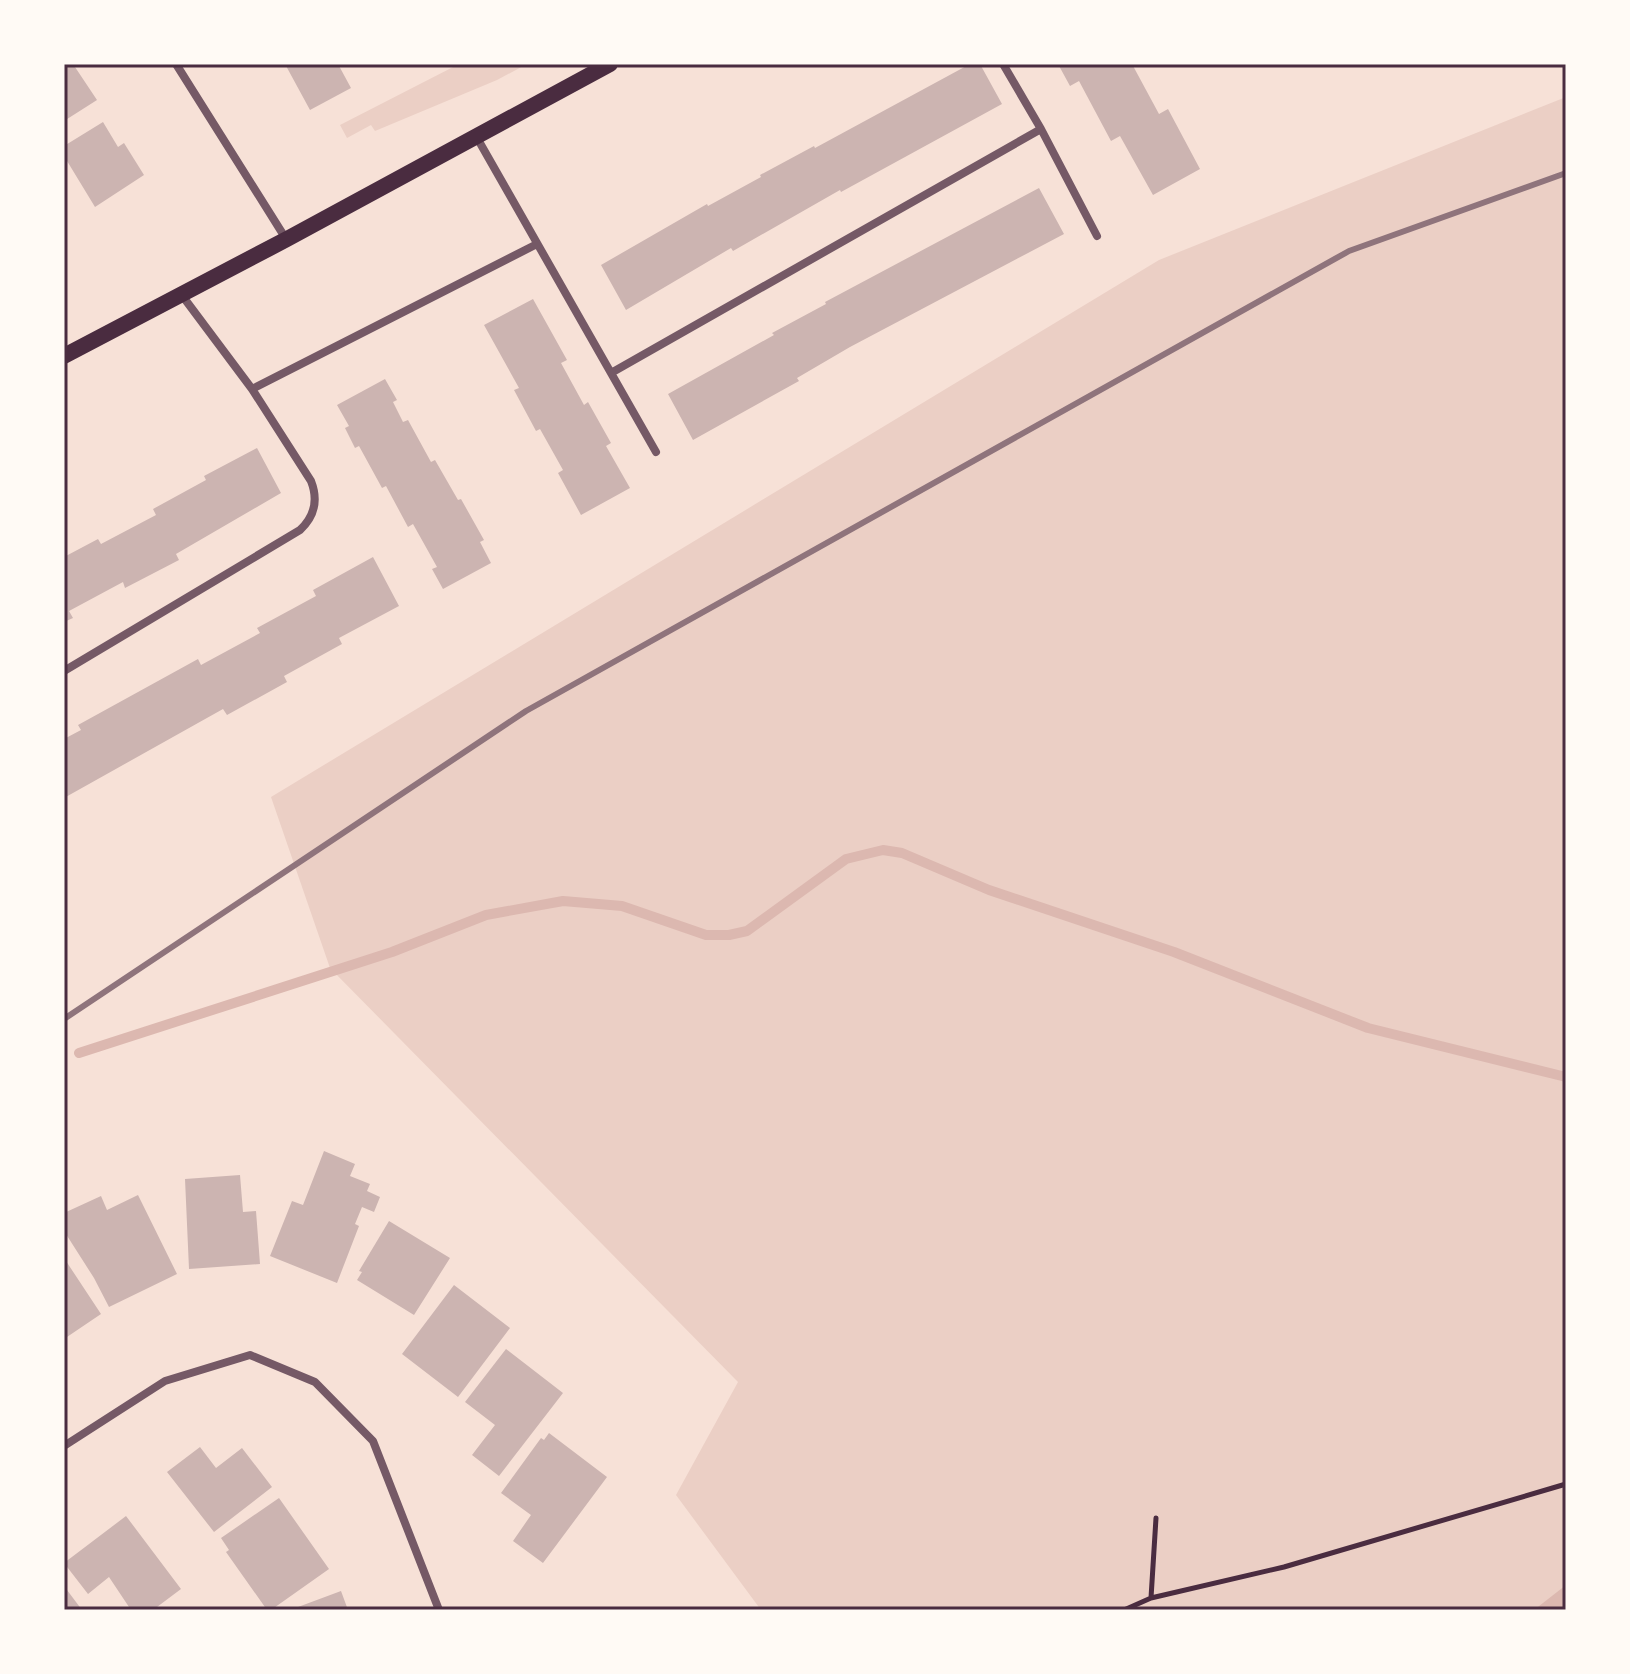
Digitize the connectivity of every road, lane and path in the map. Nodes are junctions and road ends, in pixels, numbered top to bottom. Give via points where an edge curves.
1 (176, 64) edge
2 (610, 64) edge
3 (1003, 64) edge
4 (1041, 129) junction
5 (476, 136) junction
6 (1097, 236) dead end
7 (287, 239) junction
8 (537, 244) junction
9 (180, 294) junction
10 (64, 356) edge
11 (611, 373) junction
12 (252, 389) junction
13 (656, 452) dead end
14 (64, 671) edge
15 (64, 1446) edge
16 (1566, 1484) edge
17 (1156, 1518) dead end
18 (1151, 1598) junction
19 (439, 1610) edge
20 (1124, 1610) edge

1 - 7 street
2 - 5 main road
3 - 4 street
4 - 6 street
4 - 11 street
5 - 7 main road
5 - 8 street
7 - 9 main road
8 - 11 street
8 - 12 street
9 - 10 main road
9 - 12 street
11 - 13 street
12 - 14 street via 311,481 315,502 310,519 297,532
15 - 19 street via 165,1381 250,1355 315,1382 373,1441
16 - 18 path via 1284,1567
17 - 18 path
18 - 20 path

